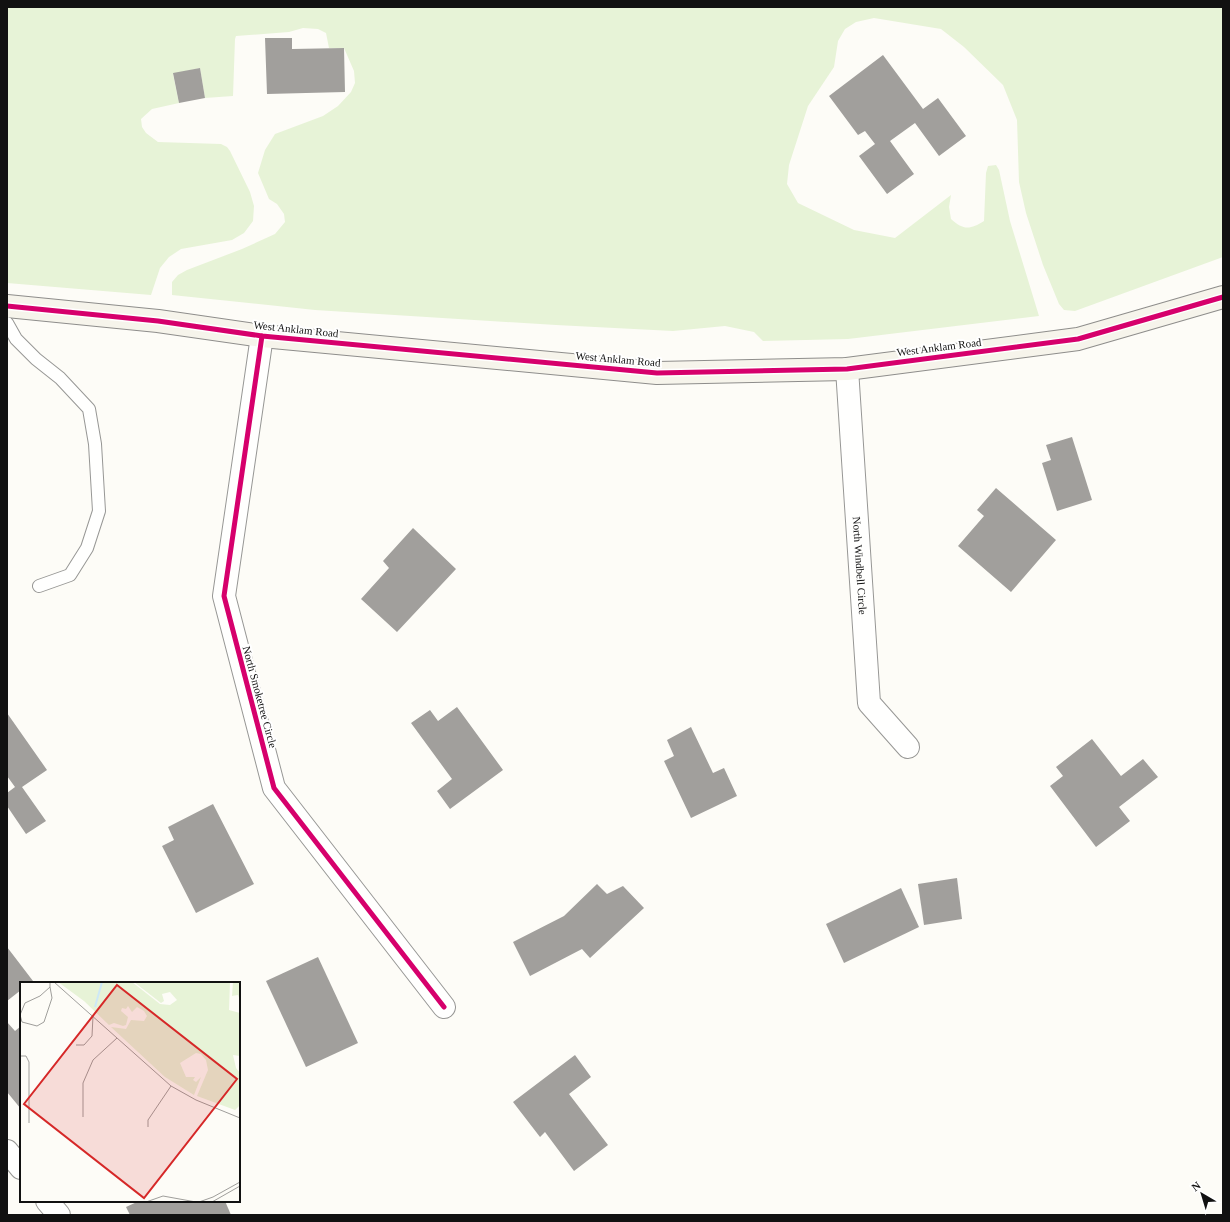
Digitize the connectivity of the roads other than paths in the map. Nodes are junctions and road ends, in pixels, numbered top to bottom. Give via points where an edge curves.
1 (1223, 297) edge
2 (7, 306) edge
3 (7, 323) edge
4 (262, 336) junction
5 (847, 370) junction
6 (39, 586) dead end
7 (908, 747) dead end
8 (444, 1007) dead end
9 (7, 1151) edge
10 (20, 1167) edge
11 (49, 1202) edge
12 (59, 1215) edge

1 - 5 main road, West Anklam Road via 1078,339
2 - 4 main road, West Anklam Road via 158,321
3 - 6 lane via 16,339 60,378 88,409 95,444 99,512 87,548 70,575
4 - 5 main road, West Anklam Road via 657,373
4 - 8 street, North Smoketree Circle via 224,596 274,788
5 - 7 street, North Windbell Circle via 870,703
9 - 10 street
11 - 12 street

